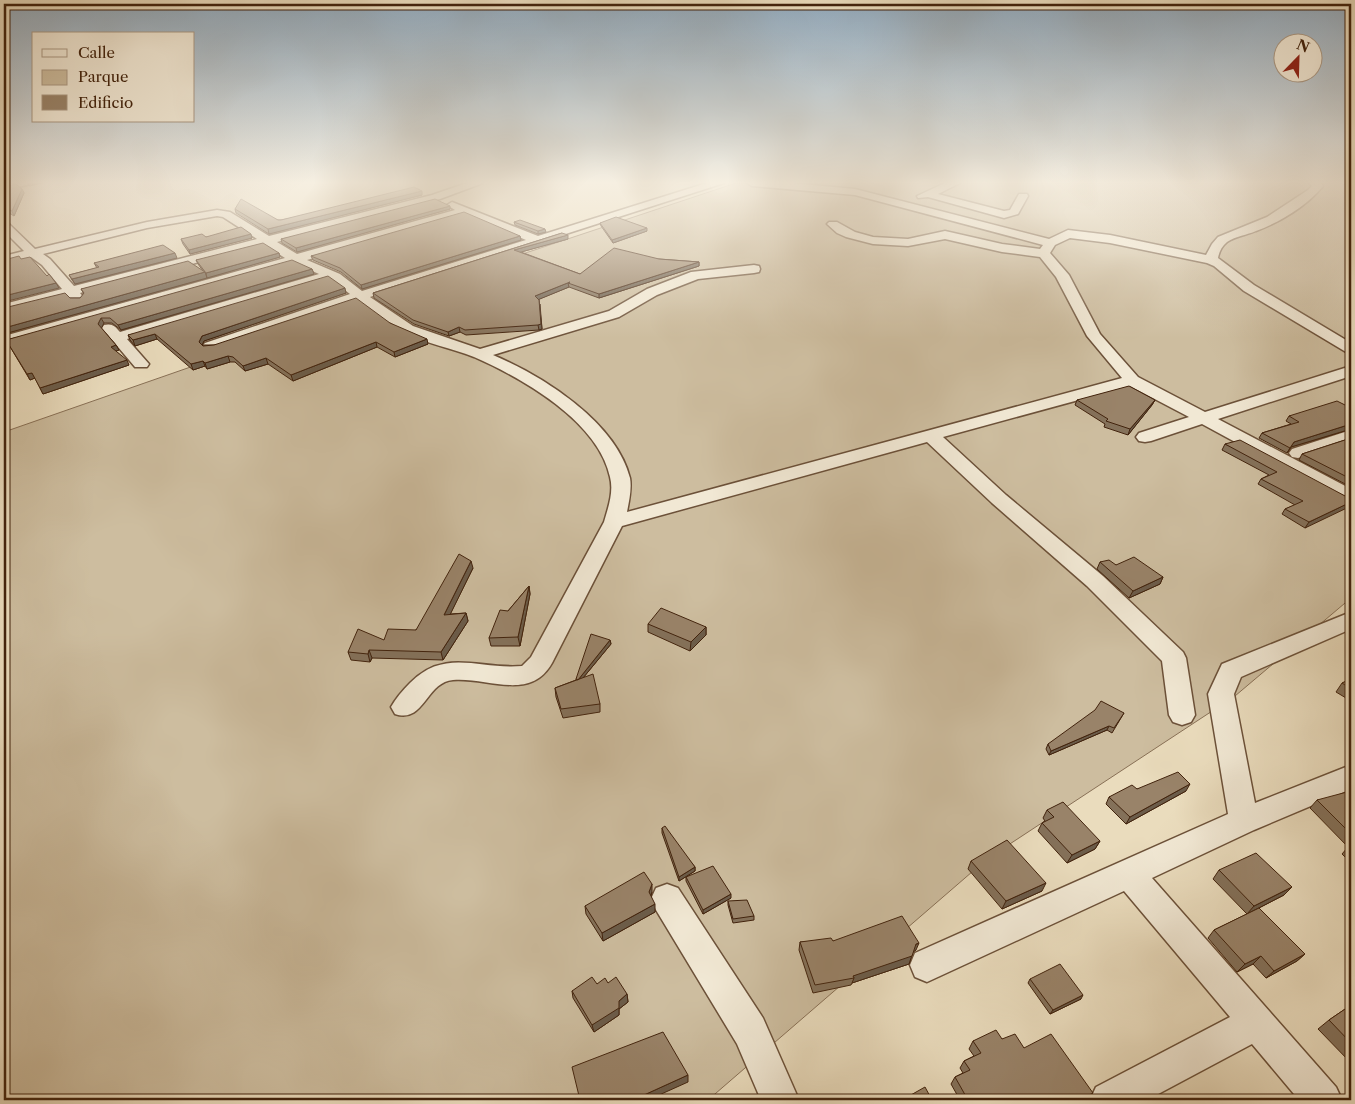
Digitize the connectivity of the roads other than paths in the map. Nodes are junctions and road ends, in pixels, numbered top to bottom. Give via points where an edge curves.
1 (14, 235) edge
2 (108, 235) edge
3 (259, 235) edge
4 (294, 235) edge
5 (380, 235) edge
6 (523, 235) edge
7 (554, 235) edge
8 (848, 235) edge
9 (1002, 235) edge
10 (1067, 235) edge
11 (1073, 235) edge
12 (1236, 235) edge
13 (537, 240) junction
14 (269, 241) junction
15 (1047, 248) junction
16 (33, 253) junction
17 (296, 258) junction
18 (4, 260) edge
19 (1211, 260) junction
20 (754, 269) dead end
21 (331, 275) junction
22 (69, 290) junction
23 (359, 296) junction
24 (4, 308) edge
25 (96, 315) junction
26 (119, 337) junction
27 (4, 341) edge
28 (210, 346) edge
29 (1351, 349) edge
30 (480, 354) junction
31 (141, 364) dead end
32 (1351, 371) edge
33 (1132, 380) junction
34 (1204, 419) junction
35 (1351, 435) edge
36 (931, 436) junction
37 (1145, 437) dead end
38 (1298, 453) dead end
39 (1351, 496) edge
40 (614, 522) junction
41 (1351, 620) edge
42 (404, 707) dead end
43 (1182, 715) dead end
44 (1351, 777) edge
45 (1244, 822) junction
46 (1130, 875) junction
47 (668, 899) dead end
48 (927, 965) dead end
49 (1256, 1022) junction
50 (780, 1100) edge
51 (1109, 1100) edge
52 (1323, 1100) edge

1 - 16 street
2 - 16 street
3 - 14 street
4 - 14 street
5 - 17 street
6 - 13 street
7 - 13 street
8 - 15 street via 882,242 906,242 945,235 1002,248
9 - 15 street
10 - 15 street
11 - 19 street
12 - 19 street via 1219,243
13 - 23 street
14 - 17 street
14 - 22 street
15 - 33 street via 1049,262 1062,275 1094,336
16 - 18 street
16 - 22 street via 46,262
17 - 21 street
17 - 25 street
19 - 29 street via 1250,288
20 - 30 street via 696,275 652,292 614,314
21 - 23 street
21 - 26 street
22 - 24 street
22 - 25 street
23 - 28 street
23 - 30 street via 409,329
25 - 26 street
25 - 27 street
26 - 31 street
30 - 40 street via 544,388 575,413 601,441 612,456 620,479
32 - 34 street
33 - 34 street
33 - 36 street
34 - 37 street
34 - 39 street
35 - 38 street
36 - 40 street
36 - 43 street via 1095,581 1174,658
40 - 42 street via 540,663 532,672 518,676 456,670 443,672 430,679
41 - 45 street via 1231,671 1221,694
44 - 45 street
45 - 46 street
46 - 48 street
46 - 49 street
47 - 50 street via 750,1031
49 - 51 street
49 - 52 street

